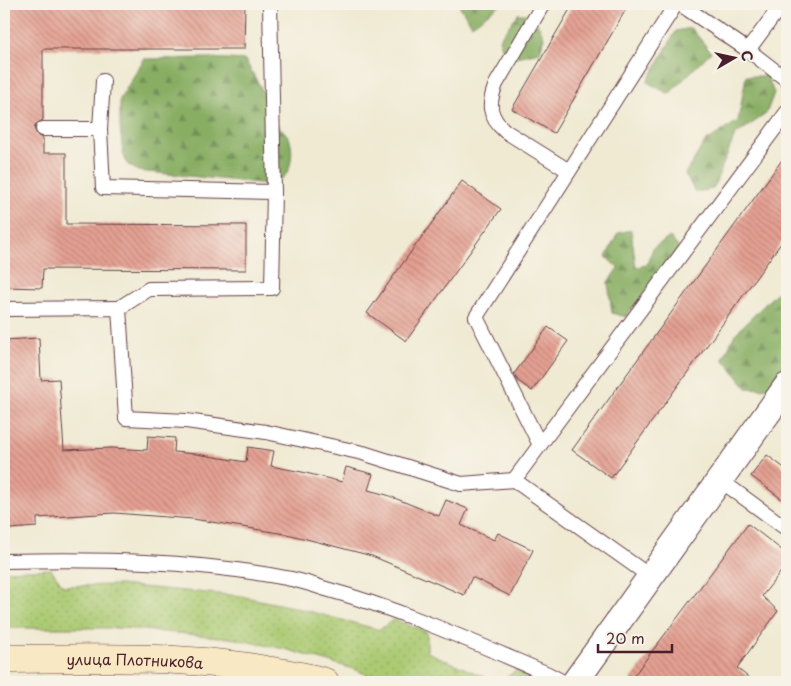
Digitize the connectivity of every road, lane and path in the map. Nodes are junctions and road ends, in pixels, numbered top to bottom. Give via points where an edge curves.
1 (270, 4) edge
2 (543, 4) edge
3 (676, 4) edge
4 (680, 4) edge
5 (782, 4) edge
6 (748, 50) junction
7 (787, 80) edge
8 (103, 81) dead end
9 (787, 112) edge
10 (43, 129) dead end
11 (100, 129) junction
12 (569, 171) junction
13 (274, 192) junction
14 (119, 308) junction
15 (4, 309) edge
16 (787, 386) edge
17 (540, 445) junction
18 (514, 480) junction
19 (720, 480) junction
20 (787, 529) edge
21 (4, 561) edge
22 (651, 577) junction
23 (4, 659) edge
24 (325, 682) edge
25 (563, 682) edge
26 (575, 682) edge

1 - 13 lane
2 - 12 lane via 496,84 490,97 490,111 505,131
3 - 12 lane
4 - 6 lane
5 - 6 lane
6 - 7 lane
8 - 11 lane
9 - 17 lane
10 - 11 lane
11 - 13 lane via 103,188
12 - 17 lane via 476,317
13 - 14 lane via 272,288 149,289
14 - 15 lane
14 - 18 lane via 126,418 186,421 266,432 362,453 461,484
16 - 19 street
17 - 18 lane
18 - 22 lane
19 - 20 lane
19 - 22 street
21 - 25 lane via 92,559 180,564 287,578 362,599 444,629
22 - 26 street
23 - 24 main road, улица Плотникова via 226,663

